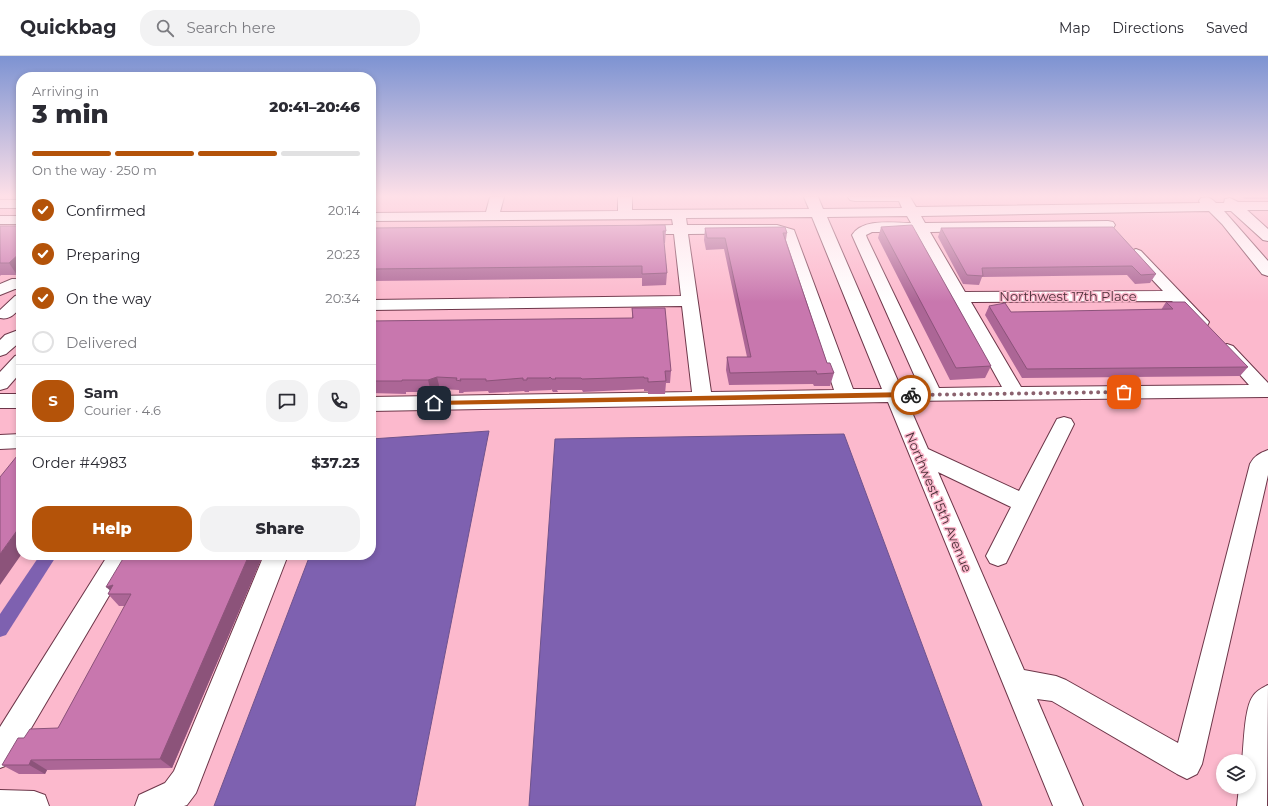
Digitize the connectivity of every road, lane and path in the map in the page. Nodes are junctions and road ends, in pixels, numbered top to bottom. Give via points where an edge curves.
1 (681, 232) edge
2 (786, 232) edge
3 (826, 232) edge
4 (861, 232) edge
5 (922, 232) edge
6 (1051, 232) edge
7 (1236, 232) edge
8 (1117, 234) joint
9 (1268, 271) edge
10 (16, 284) edge
11 (0, 290) edge
12 (1176, 296) junction
13 (959, 297) junction
14 (689, 301) junction
15 (16, 304) edge
16 (376, 305) edge
17 (5, 314) dead end
18 (0, 332) edge
19 (16, 333) edge
20 (16, 336) edge
21 (0, 350) edge
22 (16, 353) edge
23 (0, 354) edge
24 (16, 366) edge
25 (0, 384) edge
26 (932, 394) junction
27 (1015, 394) junction
28 (894, 395) junction
29 (846, 396) junction
30 (702, 398) junction
31 (16, 400) edge
32 (0, 401) edge
33 (376, 404) edge
34 (1064, 424) dead end
35 (16, 441) edge
36 (0, 442) edge
37 (919, 454) junction
38 (1268, 458) edge
39 (1024, 503) junction
40 (998, 556) dead end
41 (117, 560) edge
42 (274, 560) edge
43 (1016, 682) junction
44 (1268, 699) edge
45 (0, 754) edge
46 (0, 805) edge
47 (34, 806) edge
48 (150, 806) edge
49 (1068, 806) edge
50 (1252, 806) edge

1 - 14 street
2 - 29 street via 789,233
3 - 28 street, Northwest 15th Avenue
4 - 26 street via 859,235
5 - 13 street
6 - 8 street
7 - 9 street
8 - 12 street
10 - 11 street
12 - 13 street, Northwest 17th Place
12 - 27 street via 1265,390
13 - 27 street
14 - 16 street
14 - 30 street
15 - 17 street
18 - 19 street
20 - 21 street
22 - 23 street
24 - 25 street
26 - 27 street
26 - 28 street
28 - 29 street
28 - 37 street, Northwest 15th Avenue
29 - 30 street
30 - 33 street
31 - 32 street
34 - 39 street
35 - 36 street
37 - 39 street
37 - 43 street, Northwest 15th Avenue
38 - 43 street via 1260,464 1187,764 1056,689
39 - 40 street
41 - 45 street
42 - 48 street via 185,782 176,794
43 - 49 street, Northwest 15th Avenue
44 - 50 street via 1262,706
46 - 47 street

